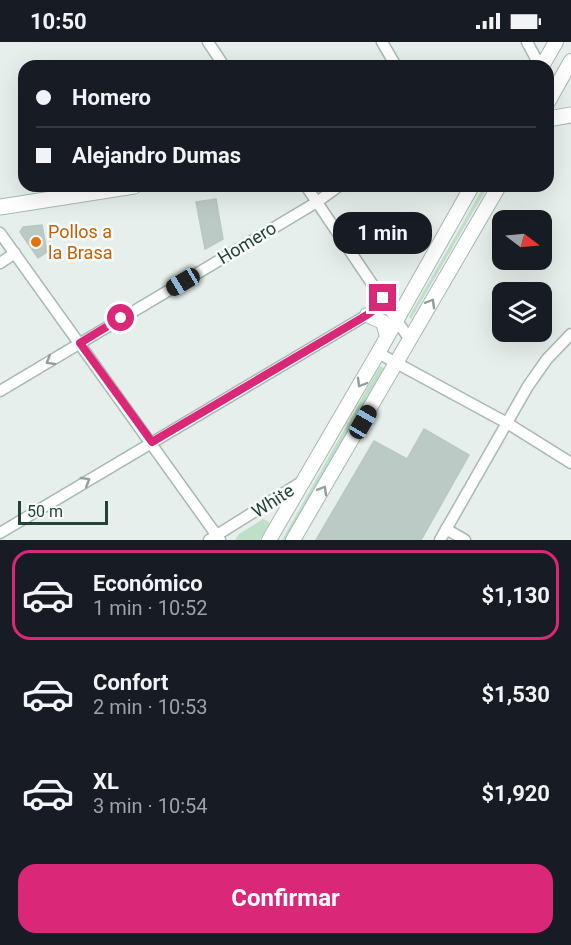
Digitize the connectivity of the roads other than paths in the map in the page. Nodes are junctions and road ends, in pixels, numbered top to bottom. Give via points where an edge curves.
1 (208, 42) edge
2 (382, 42) edge
3 (527, 42) edge
4 (556, 42) edge
5 (220, 60) edge
6 (392, 60) edge
7 (538, 60) edge
8 (545, 60) edge
9 (571, 61) edge
10 (554, 91) edge
11 (571, 116) edge
12 (554, 118) edge
13 (96, 192) edge
14 (310, 192) edge
15 (331, 192) edge
16 (469, 192) edge
17 (496, 192) edge
18 (317, 202) junction
19 (0, 207) edge
20 (0, 233) edge
21 (15, 253) junction
22 (0, 263) edge
23 (383, 298) junction
24 (367, 315) junction
25 (397, 318) junction
26 (571, 334) edge
27 (387, 336) junction
28 (410, 340) junction
29 (80, 343) junction
30 (378, 353) junction
31 (397, 363) junction
32 (0, 390) edge
33 (507, 423) junction
34 (152, 442) junction
35 (571, 463) edge
36 (305, 479) junction
37 (446, 529) junction
38 (0, 532) edge
39 (215, 538) edge
40 (269, 540) edge
41 (293, 540) edge
42 (440, 540) edge
43 (465, 540) edge

1 - 5 street
2 - 6 street
3 - 7 street
4 - 8 street
9 - 10 street
11 - 12 main road
13 - 19 main road
14 - 18 street
15 - 18 street, Homero
16 - 25 street
28 -> 17 street
18 - 23 street
18 - 29 street, Homero
20 - 21 street
21 - 22 street
21 - 29 street
23 - 24 street
23 - 25 street
24 - 27 street via 383,322
24 - 34 street
25 - 27 street
25 - 28 street
26 - 33 street via 538,372
27 - 30 street
28 - 31 street
29 -> 32 street, Homero
29 - 34 street
30 - 31 street
30 -> 36 street
31 - 33 street
41 -> 31 street
33 - 35 street
33 - 37 street
38 -> 34 street
34 - 39 street
36 - 39 street, White
36 - 40 street
37 - 42 street
37 - 43 street

